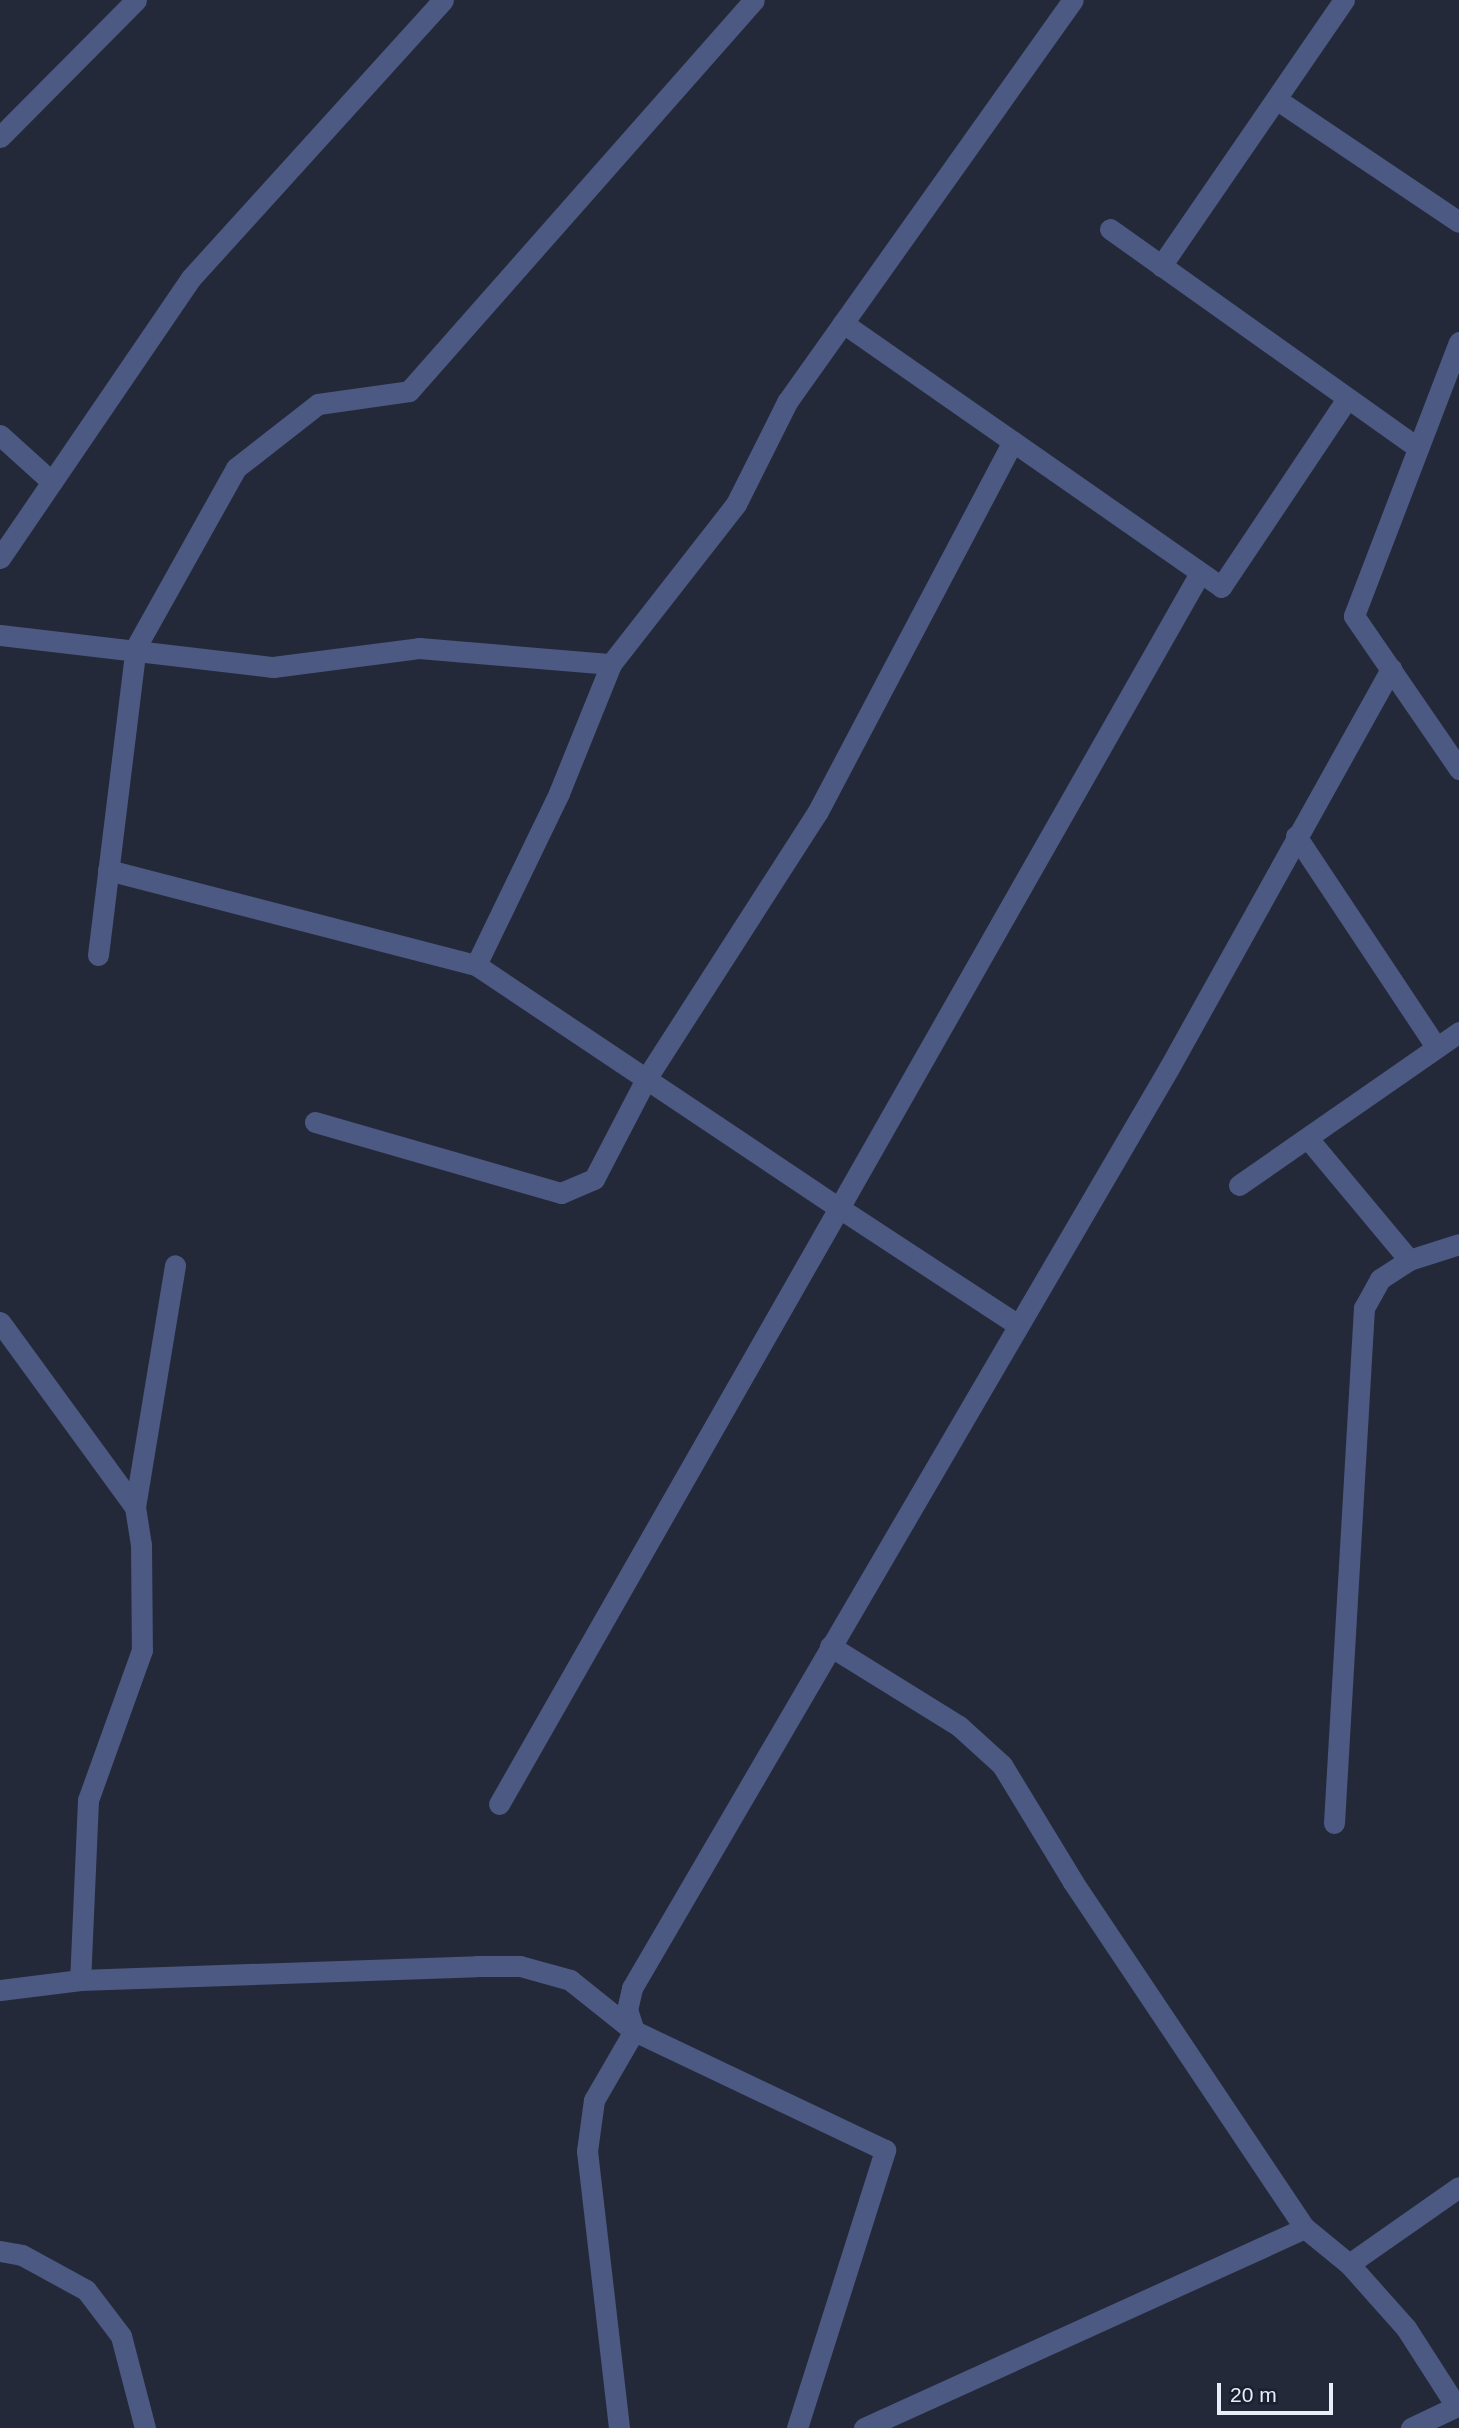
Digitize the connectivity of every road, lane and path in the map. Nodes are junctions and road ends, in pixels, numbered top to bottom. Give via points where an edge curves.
1 (136, 0) edge
2 (443, 0) edge
3 (754, 0) edge
4 (1073, 0) edge
5 (1344, 0) edge
6 (1276, 99) junction
7 (0, 137) edge
8 (1459, 222) edge
9 (1110, 229) dead end
10 (1161, 266) junction
11 (843, 323) junction
12 (1457, 355) edge
13 (1347, 399) junction
14 (0, 435) edge
15 (1013, 442) junction
16 (1418, 448) junction
17 (51, 482) junction
18 (0, 558) edge
19 (1200, 573) junction
20 (0, 635) edge
21 (136, 647) junction
22 (611, 664) junction
23 (1391, 669) junction
24 (1459, 769) edge
25 (1296, 836) junction
26 (108, 870) junction
27 (98, 955) dead end
28 (476, 965) junction
29 (1459, 1032) edge
30 (1436, 1047) junction
31 (646, 1079) junction
32 (316, 1122) dead end
33 (1310, 1141) junction
34 (1239, 1185) dead end
35 (839, 1208) junction
36 (1459, 1244) edge
37 (1409, 1260) junction
38 (176, 1265) dead end
39 (0, 1322) edge
40 (1018, 1325) junction
41 (135, 1507) junction
42 (830, 1646) junction
43 (499, 1804) dead end
44 (1335, 1823) dead end
45 (80, 1980) junction
46 (0, 1990) edge
47 (634, 2031) junction
48 (1459, 2187) edge
49 (1305, 2228) junction
50 (0, 2250) edge
51 (1349, 2264) junction
52 (1457, 2405) edge
53 (145, 2428) edge
54 (619, 2428) edge
55 (797, 2428) edge
56 (864, 2428) edge
57 (1411, 2428) edge

1 - 7 street
2 - 17 street via 191,278
3 - 21 street via 409,391 318,404 236,468
4 - 11 street
5 - 6 street
6 - 8 street
6 - 10 street
9 - 10 street
10 - 13 street
11 - 15 street
11 - 22 street via 787,402 736,505
12 - 16 street
13 - 16 street
13 - 19 street via 1221,587
14 - 17 street
15 - 19 street
15 - 31 street via 817,813
16 - 23 street via 1354,616
17 - 18 street
19 - 35 street
20 - 21 street
21 - 22 street via 273,667 419,648
21 - 26 street
22 - 28 street via 559,793
23 - 24 street
23 - 25 street
25 - 30 street
25 - 40 street
26 - 27 street
26 - 28 street
28 - 31 street
29 - 30 street
30 - 33 street
31 - 32 street via 594,1179 575,1192 561,1193
31 - 35 street
33 - 34 street
33 - 37 street
35 - 40 street
35 - 43 street
36 - 37 street
37 - 44 street via 1380,1279 1364,1308
38 - 41 street
39 - 41 street
40 - 42 street
41 - 45 street via 142,1650 88,1800
42 - 47 street via 632,1989 627,2010
42 - 49 street via 958,1726 1002,1765 1073,1882
45 - 46 street
45 - 47 street via 520,1966 570,1980
47 - 54 street via 594,2100 587,2151
47 - 55 street via 885,2150
48 - 51 street
49 - 51 street
49 - 56 street
50 - 53 street via 86,2290 121,2336
51 - 52 street via 1406,2328
52 - 57 street

